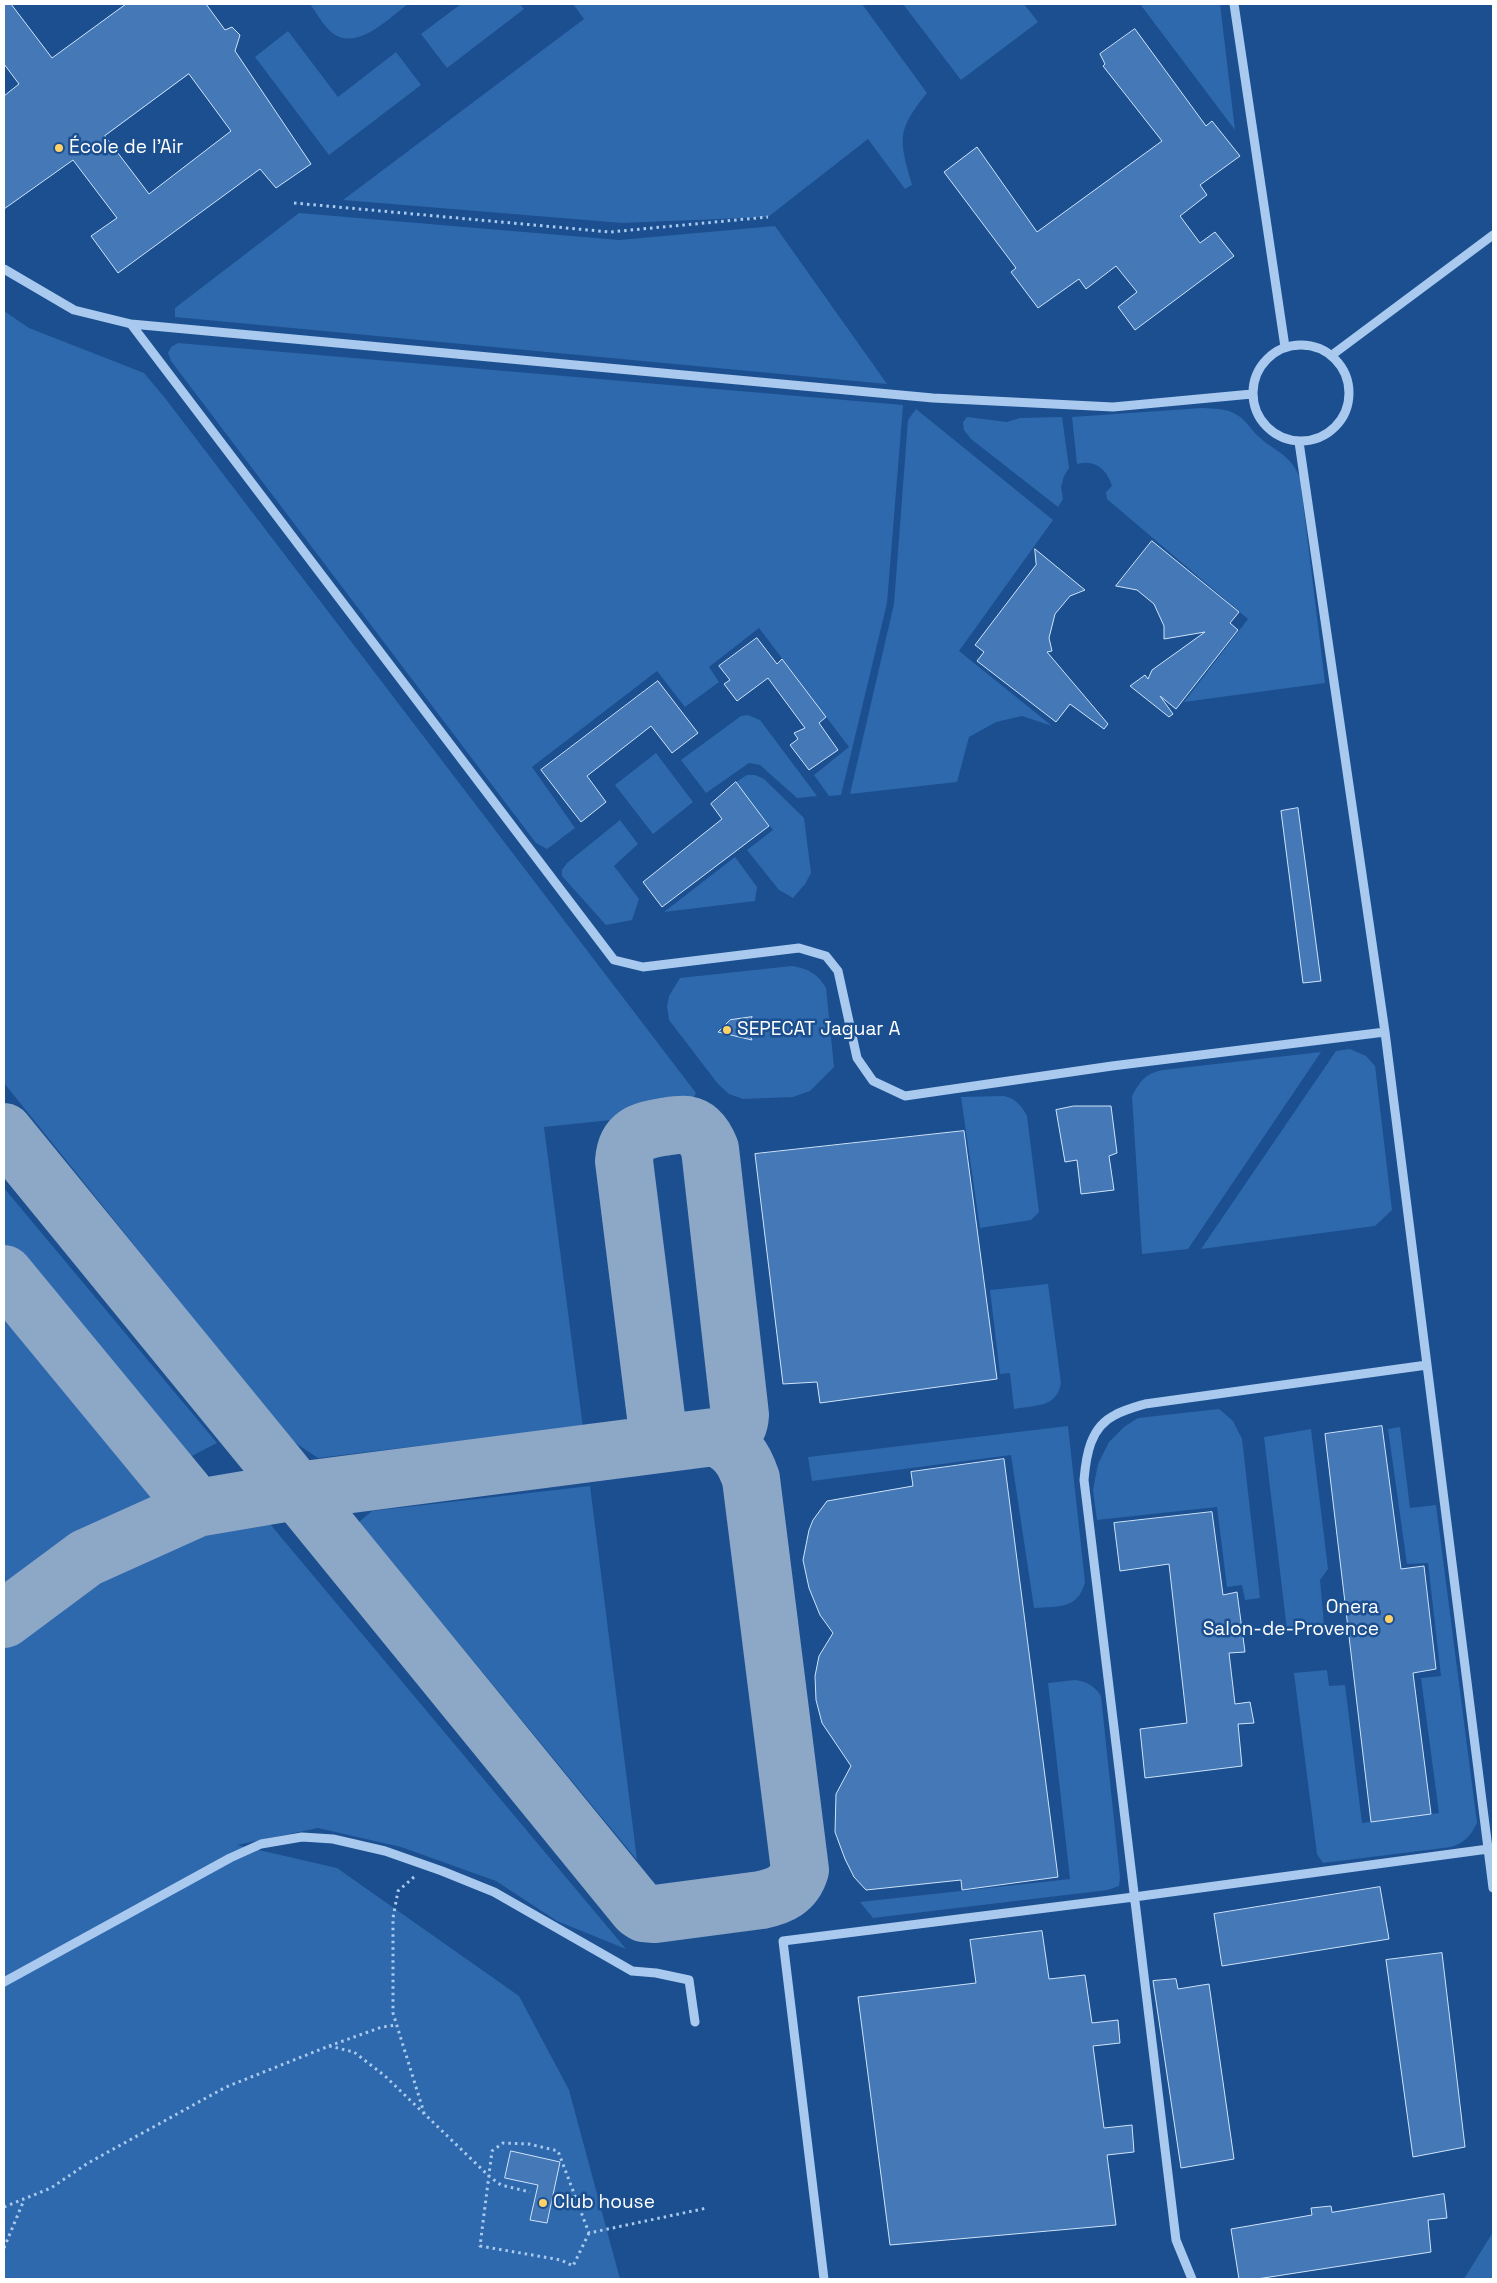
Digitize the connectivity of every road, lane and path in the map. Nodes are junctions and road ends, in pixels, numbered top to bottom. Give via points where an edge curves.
1 (1234, 4) edge
2 (294, 204) dead end
3 (768, 217) dead end
4 (1493, 234) edge
5 (4, 269) edge
6 (131, 324) junction
7 (1285, 347) junction
8 (1332, 355) junction
9 (1252, 394) junction
10 (1299, 442) junction
11 (1385, 1032) junction
12 (1427, 1366) junction
13 (1488, 1849) junction
14 (442, 1871) junction
15 (1493, 1888) edge
16 (1134, 1897) junction
17 (4, 1982) edge
18 (695, 2022) dead end
19 (397, 2025) junction
20 (329, 2046) junction
21 (425, 2116) junction
22 (490, 2177) junction
23 (530, 2192) dead end
24 (24, 2199) junction
25 (4, 2207) edge
26 (707, 2208) dead end
27 (589, 2233) junction
28 (4, 2248) edge
29 (824, 2279) edge
30 (1192, 2279) edge

1 - 7 street
2 - 3 path via 610,232
4 - 8 street
5 - 6 street via 74,310
6 - 9 street via 933,398 1113,407
6 - 11 street via 614,960 643,967 799,948 826,956 838,971 857,1058 873,1081 905,1096
7 - 8 street via 1301,344 1318,347
7 - 9 street via 1261,365 1254,379
8 - 10 street via 1348,380 1350,396 1347,410 1328,434
9 - 10 street via 1255,409 1267,427 1285,439
10 - 11 street
11 - 12 street
12 - 13 street
12 - 16 street via 1144,1404 1113,1415 1094,1434 1086,1458 1084,1480
13 - 15 street
13 - 16 street
14 - 17 street via 385,1851 333,1839 302,1836 274,1840 230,1858
14 - 18 street via 494,1892 632,1971 689,1980
14 - 19 path via 412,1877 398,1891 392,1956 393,2012
16 - 29 street via 783,1941
16 - 30 street via 1176,2240
19 - 20 path via 382,2027
19 - 21 path
20 - 21 path via 354,2052 386,2076
20 - 24 path via 226,2087 88,2163 51,2188
21 - 22 path
22 - 23 path via 500,2185
22 - 27 path via 492,2151 503,2143 529,2144 558,2151
22 - 27 path via 480,2246 561,2260 573,2266
24 - 25 path
24 - 28 path
26 - 27 path

